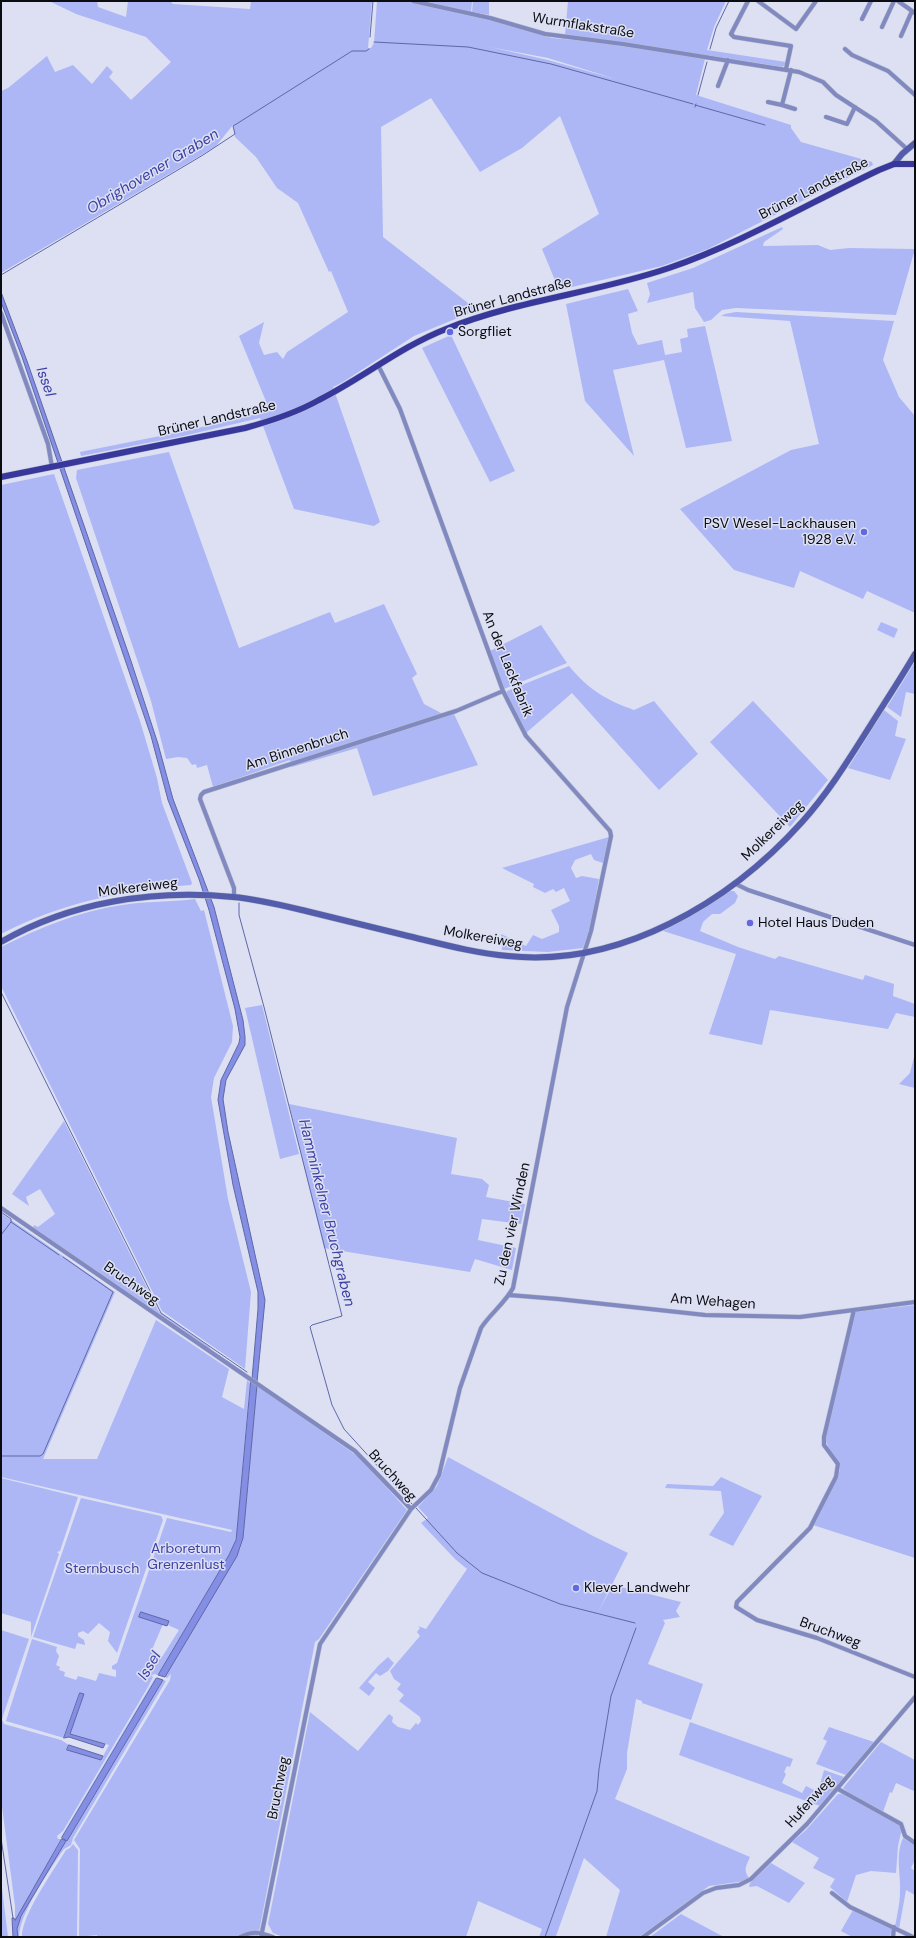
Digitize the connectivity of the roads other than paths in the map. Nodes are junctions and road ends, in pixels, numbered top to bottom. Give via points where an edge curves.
1 (413, 1) edge
2 (748, 1) edge
3 (758, 1) edge
4 (816, 1) edge
5 (871, 1) edge
6 (894, 1) edge
7 (898, 1) edge
8 (913, 12) edge
9 (862, 19) dead end
10 (882, 27) dead end
11 (901, 36) dead end
12 (845, 49) dead end
13 (728, 60) junction
14 (786, 69) junction
15 (791, 70) junction
16 (718, 86) dead end
17 (915, 95) edge
18 (768, 102) dead end
19 (782, 106) junction
20 (854, 108) junction
21 (795, 109) dead end
22 (826, 117) dead end
23 (915, 143) edge
24 (907, 149) junction
25 (905, 163) junction
26 (894, 164) junction
27 (915, 164) edge
28 (1, 313) edge
29 (378, 364) junction
30 (53, 466) junction
31 (1, 477) edge
32 (915, 654) edge
33 (503, 691) junction
34 (734, 883) junction
35 (234, 897) junction
36 (1, 942) edge
37 (915, 945) edge
38 (585, 953) junction
39 (1, 1208) edge
40 (509, 1295) junction
41 (915, 1302) edge
42 (854, 1310) junction
43 (411, 1509) junction
44 (915, 1677) edge
45 (915, 1697) edge
46 (838, 1789) junction
47 (915, 1843) edge
48 (832, 1893) dead end
49 (894, 1927) junction
50 (262, 1935) edge
51 (240, 1937) edge
52 (273, 1937) edge
53 (643, 1937) edge
54 (893, 1937) edge
55 (913, 1937) edge

1 - 13 street, Wurmflakstraße via 490,18 546,34
2 - 14 street via 731,34 734,37 790,46
3 - 4 street via 796,29
5 - 9 street
6 - 10 street
7 - 8 street
8 - 11 street
12 - 17 street via 888,71
13 - 14 street, Wurmflakstraße
13 - 16 street
14 - 15 street, Wurmflakstraße
15 - 19 street
15 - 20 street, Wurmflakstraße via 818,79
18 - 19 street
19 - 21 street
20 - 22 street via 847,124
20 - 24 street, Wurmflakstraße via 876,121
23 - 24 main road
24 - 25 main road
24 - 26 main road
25 - 26 main road, Brüner Landstraße
25 - 27 main road, Brüner Landstraße
26 - 29 main road, Brüner Landstraße via 844,186 744,238 692,260 621,283 470,319 425,338
28 - 30 street via 48,444
29 - 30 main road, Brüner Landstraße via 320,400 268,421 245,428
29 - 33 street, An der Lackfabrik via 400,409
30 - 31 main road, Brüner Landstraße
32 - 34 main road, Molkereiweg via 842,770 818,802 786,839
33 - 35 street, Am Binnenbruch via 456,711 204,792 200,799 234,888
33 - 38 street, An der Lackfabrik via 526,736 610,831
34 - 37 street via 744,889
34 - 38 main road, Molkereiweg via 669,924 624,943
35 - 36 main road, Molkereiweg via 200,894 145,897 93,906 40,923
35 - 38 main road, Molkereiweg via 267,902 486,953 532,958
38 - 40 street, Zu den vier Winden via 567,1007
39 - 43 street, Bruchweg via 355,1451
40 - 42 street, Am Wehagen via 558,1298 704,1315 800,1317
40 - 43 street, Zu den vier Winden via 482,1328 460,1388 439,1475 431,1490
41 - 42 street, Am Wehagen
42 - 44 street, Bruchweg via 824,1437 824,1445 838,1464 836,1477 810,1528 737,1602 736,1607 757,1620 817,1638
43 - 50 street, Bruchweg via 320,1644
45 - 46 street, Hufenweg
46 - 47 street via 901,1824 905,1836
46 - 53 street, Hufenweg via 807,1824 751,1879 739,1885 716,1888 703,1894
48 - 49 street via 850,1907
49 - 54 street
49 - 55 street
50 - 51 street via 251,1932
50 - 52 street

